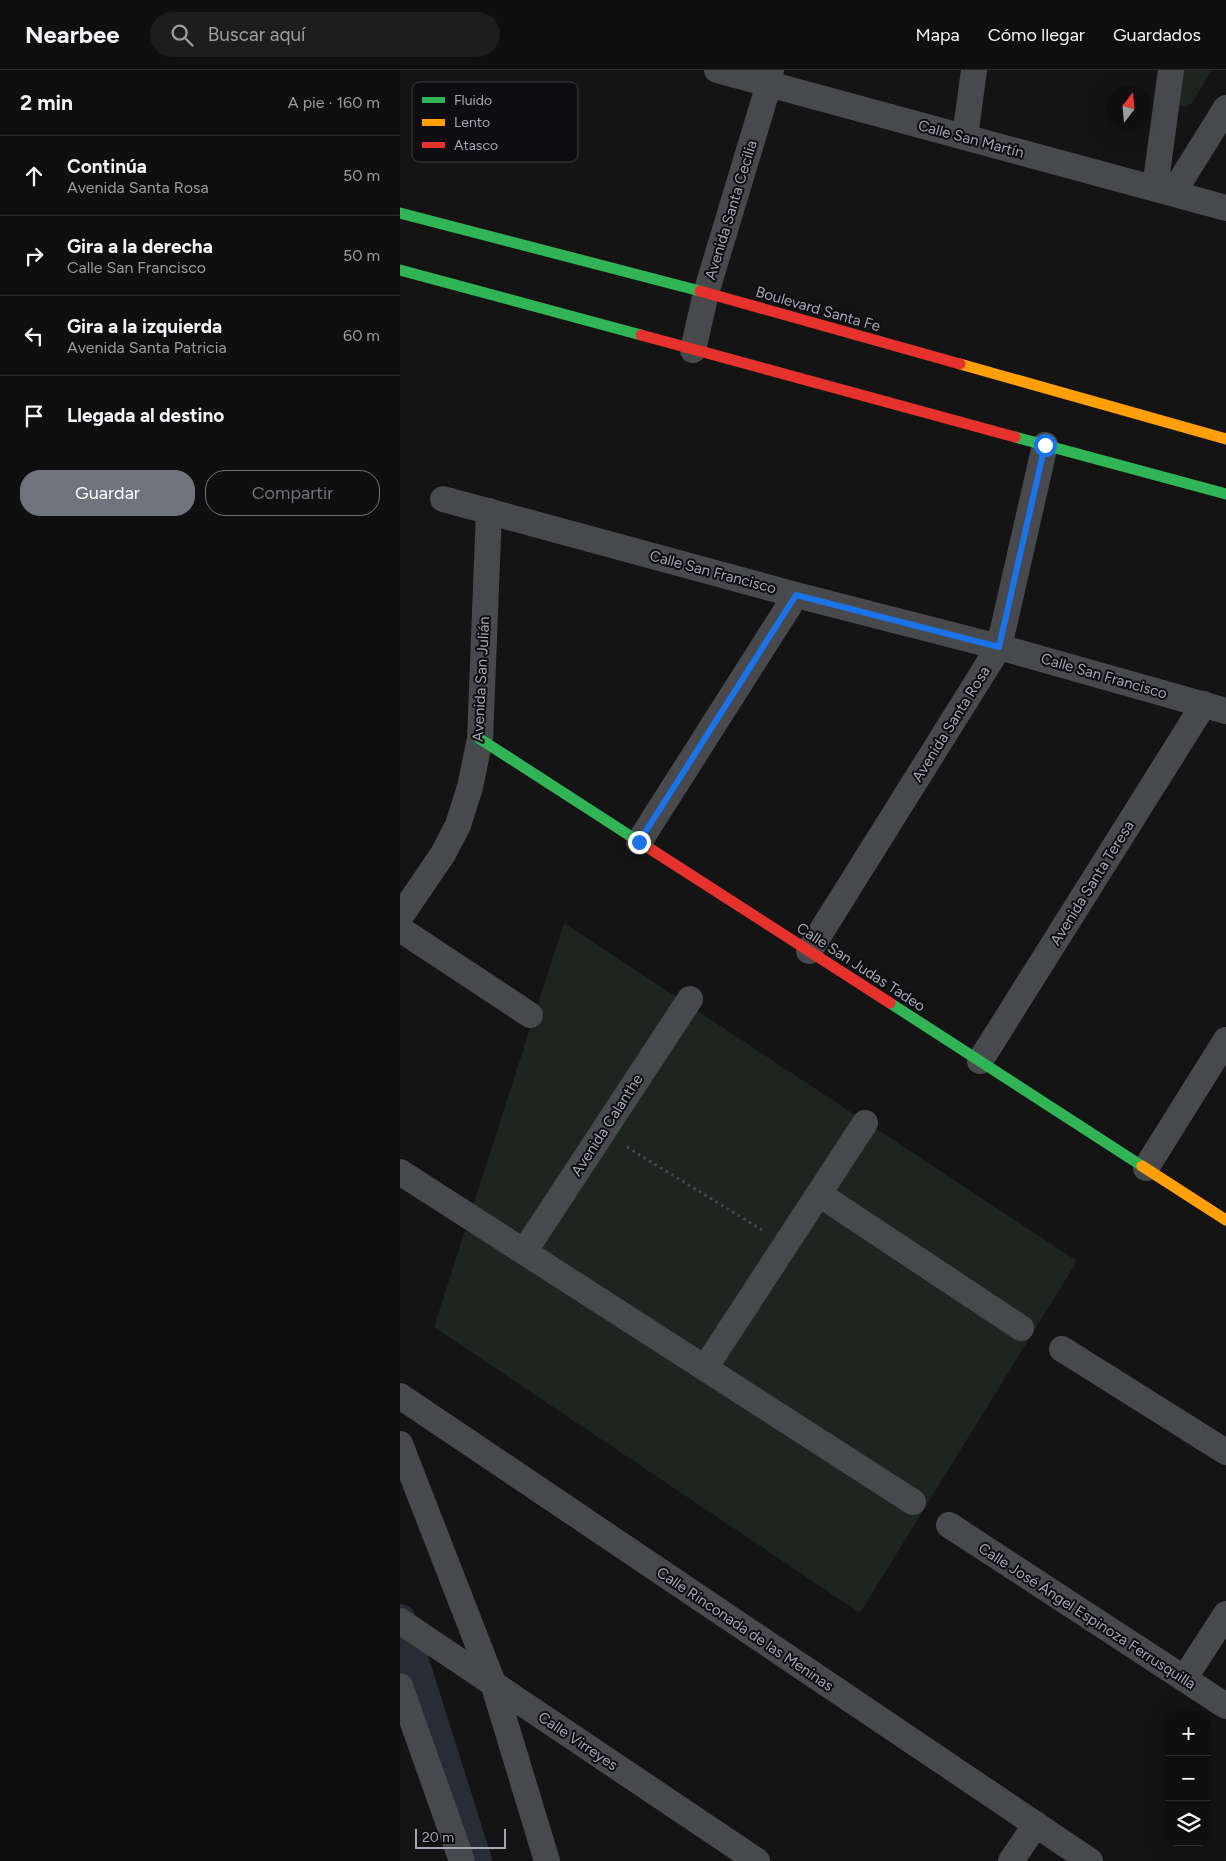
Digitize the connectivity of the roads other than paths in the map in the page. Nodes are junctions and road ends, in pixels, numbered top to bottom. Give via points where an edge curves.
1 (717, 70) edge
2 (974, 70) edge
3 (1171, 70) edge
4 (770, 77) edge
5 (1226, 108) edge
6 (965, 137) junction
7 (1164, 191) junction
8 (1226, 208) edge
9 (400, 213) edge
10 (400, 270) edge
11 (706, 293) junction
12 (693, 350) junction
13 (1226, 439) edge
14 (1045, 445) junction
15 (1226, 494) edge
16 (443, 499) dead end
17 (489, 511) junction
18 (796, 595) junction
19 (999, 647) junction
20 (1215, 707) edge
21 (480, 739) junction
22 (639, 842) junction
23 (400, 918) edge
24 (400, 929) edge
25 (809, 951) junction
26 (690, 999) dead end
27 (530, 1015) dead end
28 (1226, 1040) edge
29 (980, 1061) junction
30 (865, 1124) dead end
31 (1146, 1168) junction
32 (400, 1172) edge
33 (819, 1194) junction
34 (1226, 1220) edge
35 (524, 1252) junction
36 (1021, 1328) dead end
37 (1062, 1349) dead end
38 (705, 1368) junction
39 (400, 1396) edge
40 (400, 1444) edge
41 (1226, 1452) edge
42 (913, 1502) dead end
43 (948, 1526) dead end
44 (1226, 1614) edge
45 (400, 1621) edge
46 (1184, 1679) junction
47 (493, 1683) junction
48 (400, 1686) edge
49 (1226, 1706) edge
50 (1036, 1824) junction
51 (462, 1861) edge
52 (547, 1861) edge
53 (757, 1861) edge
54 (1011, 1861) edge
55 (1090, 1861) edge

1 - 4 street, Calle San Martín
2 - 6 street
3 - 7 street
4 - 6 street, Calle San Martín
4 - 11 street, Avenida Santa Cecilia
5 - 7 street
6 - 7 street, Calle San Martín
7 - 8 street, Calle San Martín
9 - 11 street, Boulevard Santa Fe
10 - 12 street
11 - 12 street, Avenida Santa Cecilia
11 - 13 street, Boulevard Santa Fe
12 - 14 street
14 - 15 street
14 - 19 street, Avenida Santa Rosa
16 - 17 street, Calle San Francisco
17 - 18 street, Calle San Francisco
17 - 21 street, Avenida San Julián
18 - 19 street, Calle San Francisco
18 - 22 street
19 - 20 street, Calle San Francisco
19 - 25 street, Avenida Santa Rosa
20 - 29 street, Avenida Santa Teresa
21 - 22 street, Calle San Judas Tadeo
21 - 23 street, Avenida San Julián via 458,825 444,854
22 - 25 street, Calle San Judas Tadeo
24 - 27 street
25 - 29 street, Calle San Judas Tadeo
26 - 35 street, Avenida Calanthe
28 - 31 street
29 - 31 street, Calle San Judas Tadeo
30 - 33 street
31 - 34 street, Calle San Judas Tadeo
32 - 35 street
33 - 36 street
33 - 38 street
35 - 38 street
37 - 41 street
38 - 42 street
39 - 50 street, Calle Rinconada de las Meninas
40 - 47 street
43 - 46 street, Calle José Ángel Espinoza Ferrusquilla
44 - 46 street
45 - 47 street, Calle Virreyes
46 - 49 street, Calle José Ángel Espinoza Ferrusquilla
47 - 52 street
47 - 53 street, Calle Virreyes
48 - 51 street
50 - 54 street
50 - 55 street, Calle Rinconada de las Meninas

